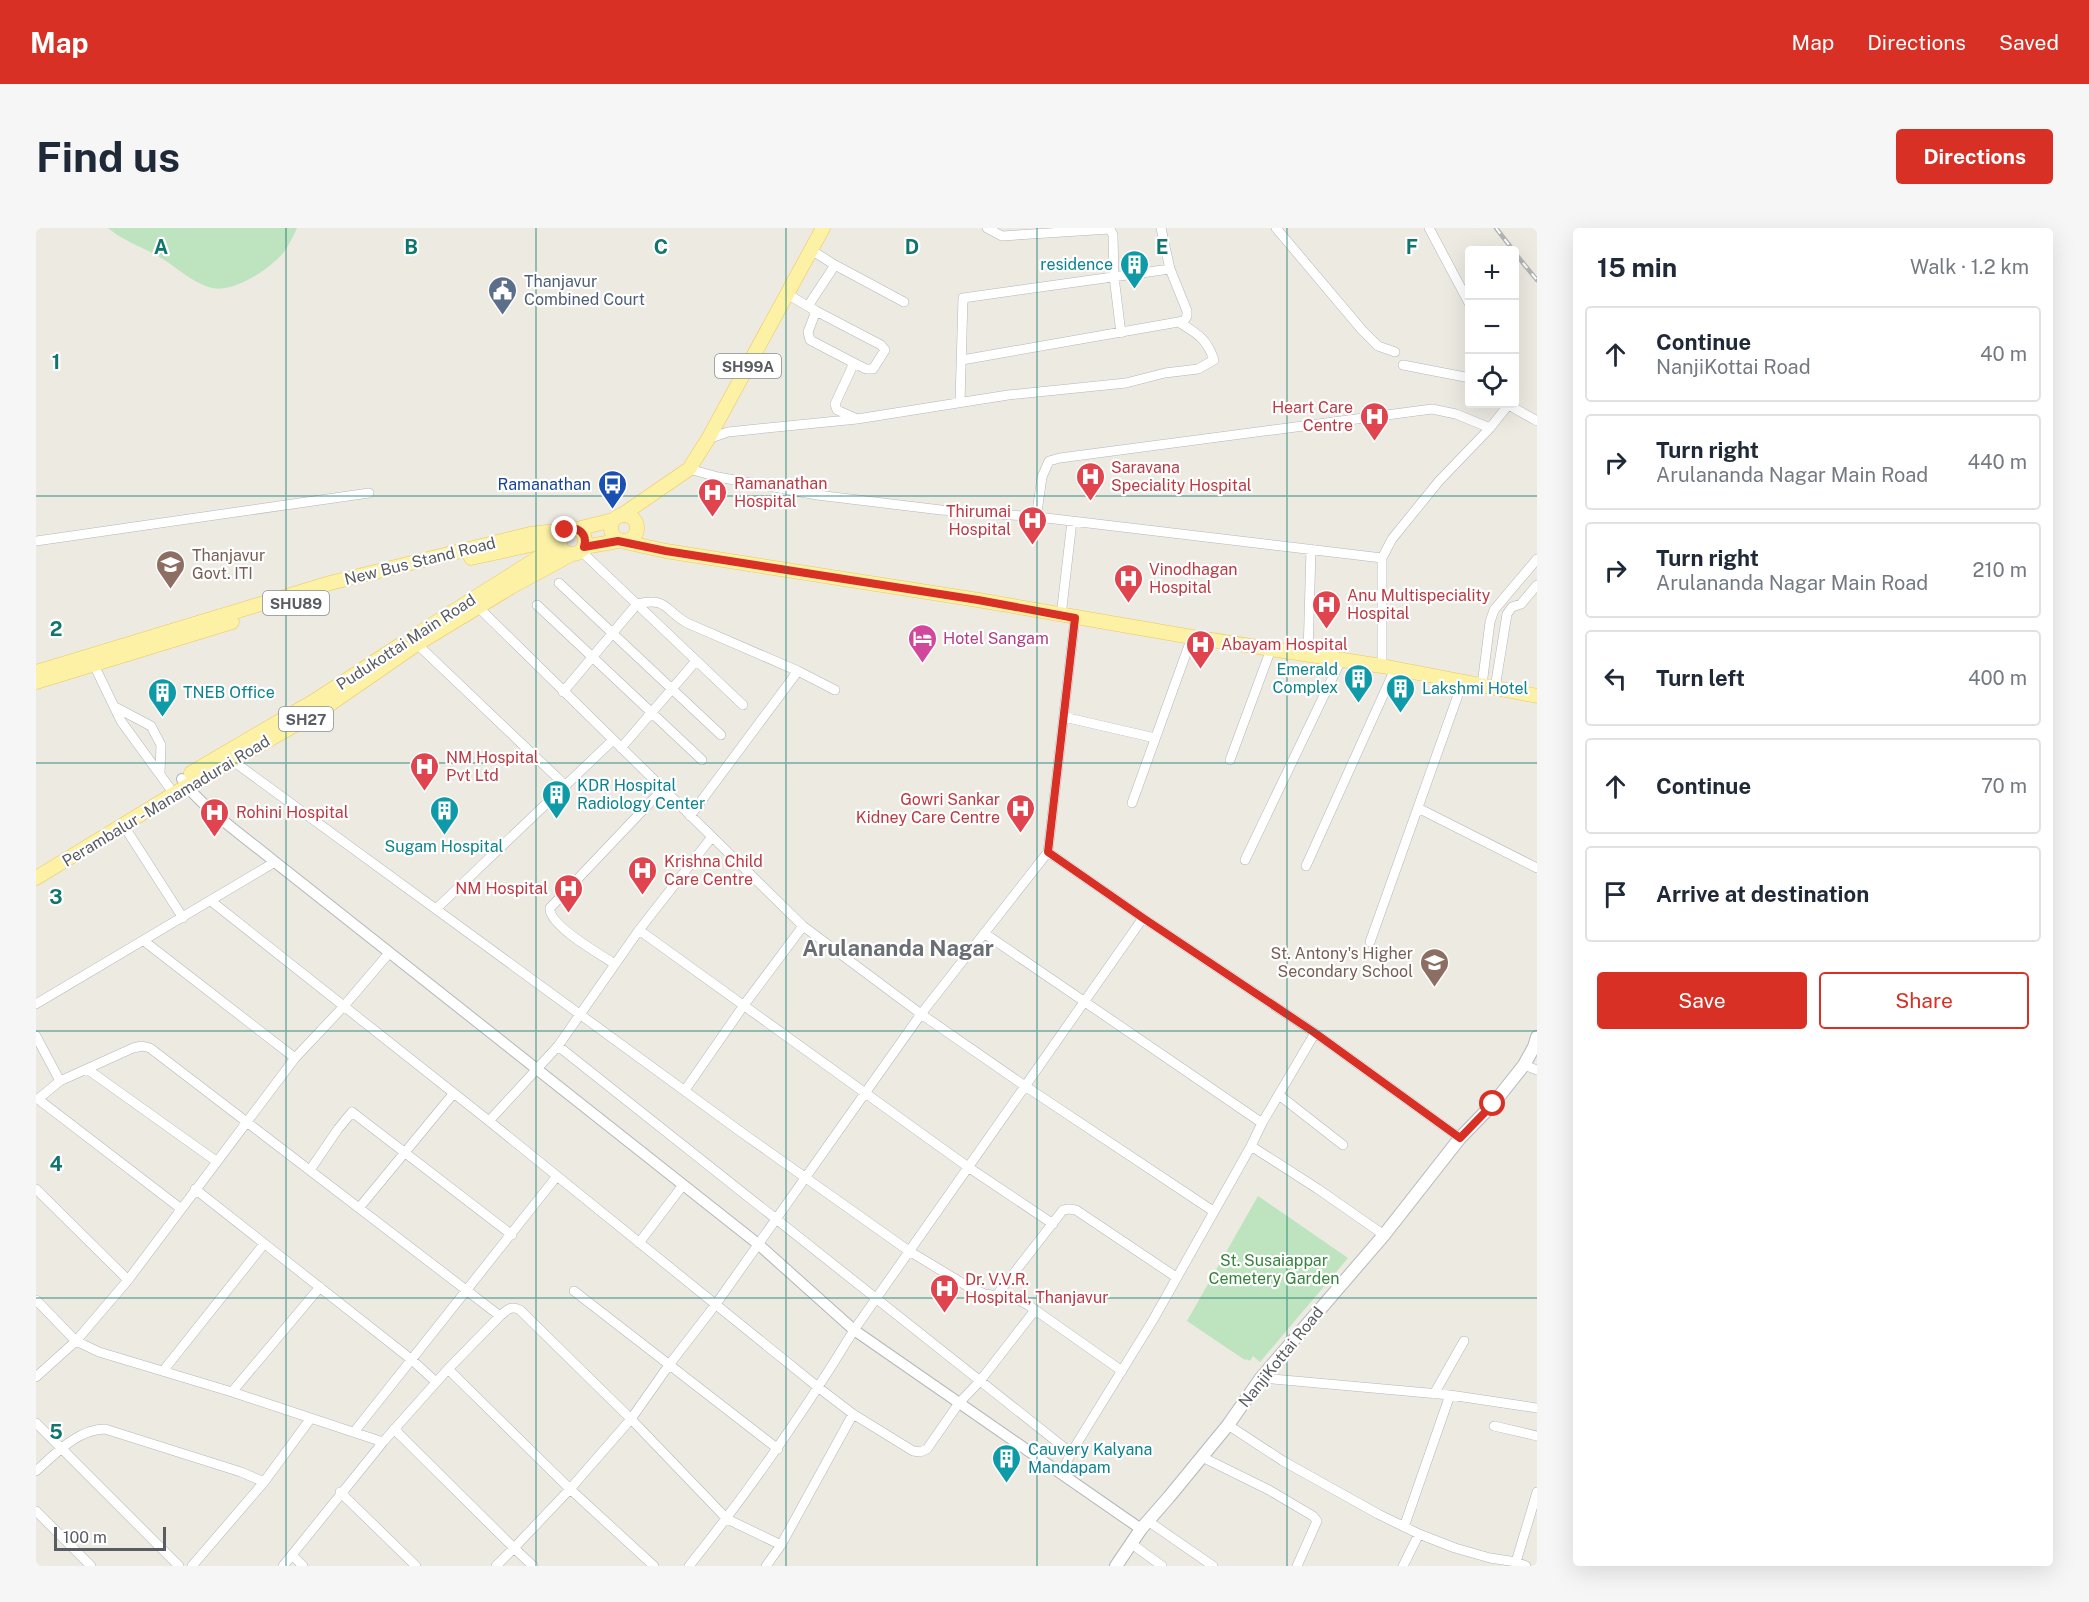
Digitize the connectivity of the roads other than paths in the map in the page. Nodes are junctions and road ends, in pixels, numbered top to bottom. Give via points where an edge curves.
1 (823, 228) edge
2 (987, 228) edge
3 (1161, 228) edge
4 (1275, 228) edge
5 (1429, 228) edge
6 (811, 250) junction
7 (835, 265) junction
8 (1170, 269) junction
9 (1114, 277) junction
10 (787, 294) junction
11 (1467, 300) edge
12 (903, 302) dead end
13 (812, 308) junction
14 (1180, 323) junction
15 (1121, 333) junction
16 (1395, 352) dead end
17 (962, 360) junction
18 (854, 363) junction
19 (1403, 365) dead end
20 (1465, 377) edge
21 (960, 402) junction
22 (1505, 408) edge
23 (1515, 408) edge
24 (857, 419) junction
25 (1537, 421) edge
26 (1490, 428) junction
27 (708, 440) junction
28 (689, 469) junction
29 (657, 490) junction
30 (369, 493) dead end
31 (618, 517) junction
32 (1038, 517) junction
33 (1072, 521) junction
34 (636, 525) junction
35 (571, 530) junction
36 (36, 541) edge
37 (622, 541) junction
38 (560, 544) junction
39 (1311, 549) junction
40 (579, 550) junction
41 (666, 551) junction
42 (1382, 558) junction
43 (1537, 559) edge
44 (559, 583) dead end
45 (1537, 585) edge
46 (475, 604) junction
47 (637, 604) junction
48 (537, 605) dead end
49 (1068, 617) junction
50 (613, 633) junction
51 (1192, 638) junction
52 (417, 645) junction
53 (1271, 649) junction
54 (1308, 655) junction
55 (593, 656) junction
56 (1341, 660) junction
57 (696, 661) junction
58 (94, 664) junction
59 (1389, 667) junction
60 (798, 671) junction
61 (36, 672) edge
62 (1464, 681) junction
63 (36, 682) edge
64 (1488, 686) junction
65 (672, 688) junction
66 (836, 690) dead end
67 (563, 692) junction
68 (1537, 696) edge
69 (743, 705) dead end
70 (317, 706) junction
71 (115, 707) junction
72 (652, 712) junction
73 (1064, 717) junction
74 (721, 735) dead end
75 (1155, 738) junction
76 (613, 740) junction
77 (621, 748) junction
78 (702, 760) dead end
79 (1230, 760) dead end
80 (234, 761) junction
81 (160, 774) junction
82 (184, 782) junction
83 (566, 786) junction
84 (169, 787) junction
85 (663, 789) junction
86 (1132, 803) dead end
87 (1418, 808) junction
88 (690, 816) junction
89 (124, 825) junction
90 (711, 838) junction
91 (75, 850) junction
92 (1048, 852) junction
93 (1245, 860) dead end
94 (275, 862) junction
95 (1306, 866) dead end
96 (36, 868) edge
97 (1537, 868) edge
98 (36, 878) edge
99 (211, 901) junction
100 (436, 909) junction
101 (183, 918) junction
102 (1143, 918) junction
103 (803, 926) junction
104 (639, 930) junction
105 (984, 933) junction
106 (144, 941) junction
107 (1370, 942) dead end
108 (389, 953) junction
109 (615, 964) junction
110 (1084, 1002) junction
111 (36, 1004) edge
112 (744, 1005) junction
113 (344, 1006) junction
114 (921, 1014) junction
115 (581, 1015) junction
116 (1315, 1033) junction
117 (36, 1036) edge
118 (1536, 1042) edge
119 (558, 1046) junction
120 (295, 1058) junction
121 (1524, 1065) junction
122 (87, 1069) junction
123 (536, 1069) junction
124 (1537, 1070) edge
125 (60, 1081) junction
126 (1025, 1086) junction
127 (685, 1090) junction
128 (865, 1093) junction
129 (453, 1094) junction
130 (1279, 1095) junction
131 (37, 1099) edge
132 (247, 1121) junction
133 (489, 1121) junction
134 (1262, 1123) junction
135 (1460, 1138) junction
136 (1343, 1145) dead end
137 (1251, 1146) junction
138 (404, 1152) junction
139 (216, 1161) junction
140 (968, 1167) junction
141 (310, 1170) junction
142 (557, 1176) junction
143 (805, 1178) junction
144 (683, 1185) junction
145 (36, 1189) edge
146 (195, 1189) junction
147 (180, 1208) junction
148 (359, 1208) junction
149 (1213, 1211) junction
150 (775, 1220) junction
151 (1053, 1224) junction
152 (512, 1234) junction
153 (1384, 1235) junction
154 (639, 1243) junction
155 (264, 1244) junction
156 (758, 1244) junction
157 (909, 1251) junction
158 (1176, 1277) junction
159 (128, 1280) junction
160 (320, 1287) junction
161 (574, 1291) dead end
162 (467, 1292) junction
163 (996, 1296) junction
164 (877, 1299) junction
165 (36, 1300) edge
166 (716, 1304) junction
167 (1035, 1310) junction
168 (500, 1316) junction
169 (854, 1330) junction
170 (76, 1341) junction
171 (1464, 1341) dead end
172 (412, 1360) junction
173 (669, 1365) junction
174 (448, 1369) junction
175 (163, 1371) junction
176 (1122, 1371) junction
177 (36, 1377) edge
178 (1261, 1378) junction
179 (980, 1381) junction
180 (436, 1383) junction
181 (819, 1388) junction
182 (232, 1392) junction
183 (1434, 1394) junction
184 (1450, 1395) junction
185 (959, 1403) junction
186 (1537, 1408) edge
187 (853, 1413) junction
188 (311, 1418) junction
189 (632, 1419) junction
190 (36, 1424) edge
191 (1228, 1425) junction
192 (1494, 1426) dead end
193 (394, 1429) junction
194 (354, 1432) junction
195 (1537, 1436) edge
196 (383, 1442) junction
197 (62, 1449) junction
198 (778, 1449) junction
199 (1071, 1453) junction
200 (1202, 1457) junction
201 (36, 1471) edge
202 (1061, 1474) junction
203 (264, 1482) junction
204 (570, 1489) junction
205 (340, 1492) junction
206 (1537, 1492) edge
207 (36, 1511) edge
208 (727, 1519) junction
209 (1144, 1525) junction
210 (1404, 1527) junction
211 (1419, 1534) junction
212 (1132, 1544) junction
213 (781, 1545) junction
214 (514, 1548) junction
215 (292, 1556) junction
216 (1510, 1563) edge
217 (91, 1566) edge
218 (178, 1566) edge
219 (192, 1566) edge
220 (283, 1566) edge
221 (303, 1566) edge
222 (416, 1566) edge
223 (496, 1566) edge
224 (533, 1566) edge
225 (654, 1566) edge
226 (689, 1566) edge
227 (766, 1566) edge
228 (1116, 1566) edge
229 (1162, 1566) edge
230 (1213, 1566) edge
231 (1297, 1566) edge
232 (1403, 1566) edge
233 (1526, 1566) edge

1 - 6 main road, SH99A
2 - 9 street via 1002,236 1108,228 1113,235
3 - 8 street
4 - 16 street via 1362,330 1378,346
5 - 11 street
6 - 7 street
6 - 10 main road, SH99A
7 - 12 street
7 - 13 street
8 - 9 street
8 - 14 street via 1186,311 1186,320
9 - 15 street
9 - 17 street via 963,298
10 - 13 street
10 - 27 main road, SH99A
13 - 18 street via 810,340
13 - 18 street via 885,350 873,369
14 - 15 street
14 - 21 street via 1203,338 1214,360 1198,369 1125,383
15 - 17 street
17 - 21 street
18 - 24 street via 835,404 837,410
19 - 20 street
21 - 24 street
22 - 26 street
23 - 25 street
24 - 27 street via 728,432
26 - 32 street via 1432,409 1049,460 1042,477
26 - 42 street via 1439,481 1392,539
27 - 28 main road, SH99A
28 - 29 main road, SH99A
28 - 32 street via 817,495
29 - 31 main road, SH99A
29 - 34 main road, SH99A
30 - 36 street
31 - 34 main road via 629,516
31 - 35 main road, SHU89
31 - 37 main road via 610,531
32 - 33 street
33 - 39 street
33 - 49 street
34 - 37 main road via 632,539
34 - 41 main road
35 - 38 main road via 560,536
35 - 40 main road via 581,531 585,539
35 - 61 main road, New Bus Stand Road / SHU89 via 530,534 330,583
37 - 40 main road, Perambalur - Manamadurai Road
37 - 41 main road
38 - 40 main road via 565,551
38 - 46 main road, Pudukottai Main Road / SH27
38 - 58 main road, New Bus Stand Road / SHU89 via 535,544 328,593
39 - 42 street
39 - 54 street
40 - 46 main road, Perambalur - Manamadurai Road / SH27
40 - 47 street
41 - 49 main road
42 - 59 street
43 - 64 street via 1494,610 1490,622
44 - 50 street
45 - 64 street via 1507,614
46 - 52 main road, Perambalur - Manamadurai Road / SH27
46 - 67 street
46 - 70 main road, Pudukottai Main Road / SH27
47 - 50 street
47 - 57 street
47 - 60 street via 659,602 687,623
48 - 55 street
49 - 51 main road
49 - 73 street
50 - 55 street
50 - 65 street
51 - 53 main road
51 - 75 street
52 - 70 main road, Perambalur - Manamadurai Road / SH27
52 - 83 street
53 - 54 main road
53 - 79 street
54 - 56 main road
55 - 67 street
55 - 72 street
56 - 59 main road
56 - 93 street
57 - 65 street
57 - 69 street
58 - 63 main road, New Bus Stand Road / SHU89
58 - 71 street
59 - 62 main road
59 - 95 street
60 - 66 street
60 - 88 street
62 - 64 main road
62 - 87 street
64 - 68 main road
65 - 72 street
65 - 74 street
67 - 76 street
70 - 80 main road, Perambalur - Manamadurai Road / SH27
70 - 82 main road, Pudukottai Main Road / SH27
71 - 81 street
71 - 81 street via 151,726 161,745
72 - 77 street
72 - 78 street
73 - 75 street
73 - 92 street
75 - 86 street
76 - 77 street
76 - 83 street
77 - 85 street
80 - 82 main road, Perambalur - Manamadurai Road / SH27
80 - 100 street
81 - 84 street
82 - 84 main road, Pudukottai Main Road / SH27
82 - 89 main road, Perambalur - Manamadurai Road / SH27
82 - 94 street
83 - 100 street
84 - 91 main road, Pudukottai Main Road / SH27
85 - 88 street
85 - 109 street via 550,908 551,916 574,938
87 - 97 street
87 - 107 street
88 - 90 street
89 - 91 main road, Perambalur - Manamadurai Road / SH27
89 - 101 street
90 - 103 street
90 - 104 street
91 - 96 main road, Pudukottai Main Road / SH27
91 - 98 main road, Perambalur - Manamadurai Road / SH27
92 - 102 street
92 - 105 street
94 - 99 street
94 - 108 street
99 - 101 street
99 - 113 street
100 - 115 street
101 - 106 street
102 - 110 street
102 - 116 street
103 - 112 street
103 - 114 street
104 - 109 street
104 - 112 street
105 - 110 street
105 - 114 street
106 - 111 street
106 - 120 street
108 - 113 street
108 - 123 street
109 - 115 street
110 - 126 street
110 - 134 street
112 - 127 street
112 - 128 street
113 - 120 street
113 - 129 street
114 - 126 street
114 - 128 street
115 - 119 street
115 - 127 street
116 - 130 street
116 - 135 street
117 - 125 street
118 - 121 main road, NanjiKottai Road
119 - 123 street
119 - 150 street
120 - 132 street
121 - 124 street
121 - 135 main road, NanjiKottai Road
122 - 125 street
122 - 132 street via 133,1048 150,1048
122 - 139 street
123 - 133 street
123 - 144 street
125 - 131 street
126 - 140 street
126 - 149 street
127 - 143 street
128 - 140 street
128 - 143 street
129 - 133 street
129 - 138 street
130 - 134 street
130 - 136 street
131 - 147 street
132 - 139 street
132 - 141 street
133 - 142 street
134 - 137 street
135 - 153 main road, NanjiKottai Road
137 - 149 street
137 - 153 street
138 - 141 street via 352,1112
138 - 148 street
138 - 152 street
139 - 146 street
140 - 151 street
140 - 157 street
141 - 148 street
142 - 152 street
142 - 154 street
143 - 150 street
143 - 157 street
144 - 154 street
144 - 156 street
145 - 159 street
146 - 147 street
146 - 155 street
147 - 159 street
148 - 162 street
149 - 158 street
150 - 156 street
150 - 164 street
151 - 158 street via 1063,1210 1076,1210
151 - 163 street
152 - 162 street
153 - 178 main road, NanjiKottai Road
154 - 166 street
155 - 160 street
155 - 175 street
156 - 166 street
156 - 169 street
157 - 163 street via 967,1286
157 - 164 street
158 - 176 street
159 - 170 street
160 - 172 street
160 - 182 street
161 - 173 street
162 - 168 street
162 - 172 street
163 - 167 street via 1017,1299
164 - 169 street
164 - 179 street
165 - 170 street
166 - 173 street
166 - 181 street
167 - 176 street
167 - 179 street
168 - 174 street
168 - 189 street via 514,1307 520,1310
169 - 181 street
169 - 185 street
170 - 175 street
170 - 177 street
171 - 183 street
172 - 180 street
172 - 194 street
173 - 189 street
173 - 198 street
174 - 180 street
174 - 204 street
175 - 182 street
176 - 199 street
178 - 183 street
178 - 191 main road, NanjiKottai Road
179 - 185 street
179 - 199 street
180 - 193 street
181 - 187 street
181 - 198 street
182 - 188 street
183 - 184 street
184 - 186 street
184 - 210 street
185 - 187 street via 927,1449 920,1452
185 - 202 street
187 - 213 street
188 - 194 street
188 - 203 street
189 - 204 street
189 - 208 street
190 - 197 street
191 - 200 main road, NanjiKottai Road
191 - 210 street via 1284,1461
192 - 195 street
193 - 196 street
193 - 214 street
194 - 196 street
196 - 205 street
197 - 201 street
197 - 203 street via 86,1432 105,1429
197 - 218 street
198 - 208 street
199 - 202 street
200 - 209 main road, NanjiKottai Road
200 - 231 street via 1313,1516 1317,1521
202 - 209 street
203 - 219 street
204 - 214 street
204 - 225 street
205 - 215 street
205 - 222 street
206 - 216 street
207 - 217 street
208 - 213 street
208 - 226 street
209 - 212 main road, NanjiKottai Road
209 - 230 street
210 - 211 street
211 - 216 street
211 - 232 street
212 - 228 main road, NanjiKottai Road
212 - 229 street
213 - 227 street
214 - 223 street
214 - 224 street
215 - 220 street
215 - 221 street
216 - 233 street

